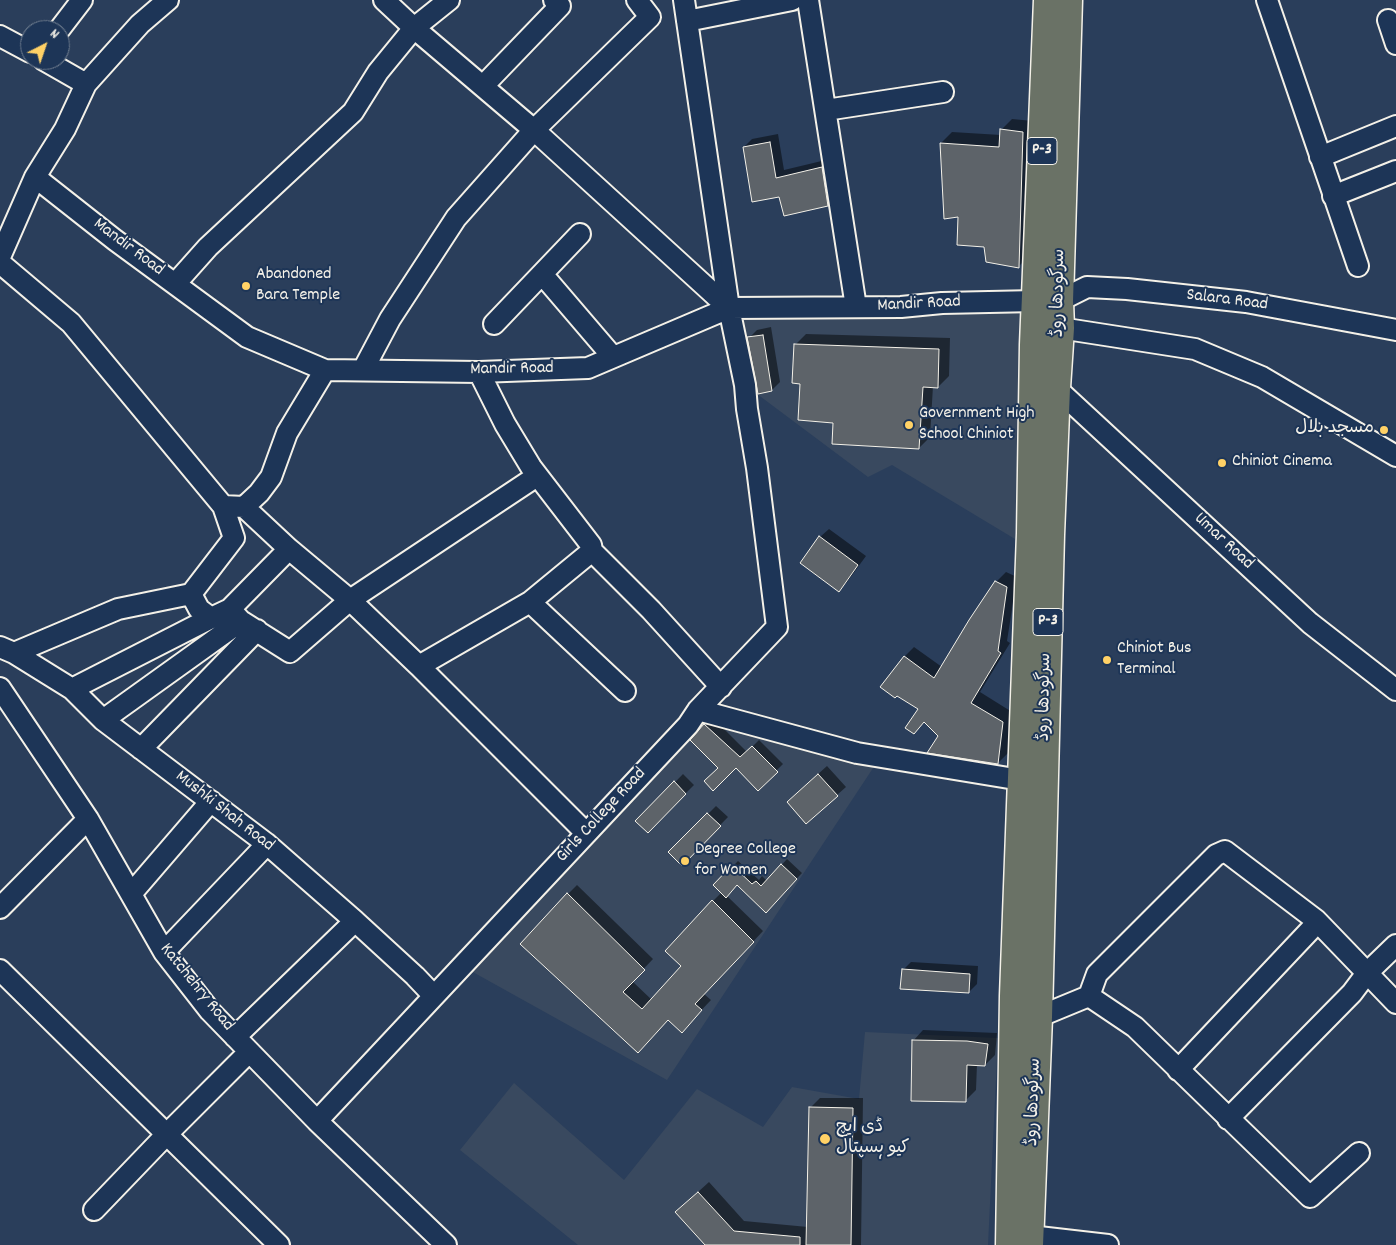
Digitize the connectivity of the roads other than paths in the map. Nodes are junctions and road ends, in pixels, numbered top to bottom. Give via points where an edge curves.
1 (82, 0) edge
2 (168, 0) edge
3 (384, 0) edge
4 (449, 0) edge
5 (554, 0) edge
6 (637, 0) edge
7 (684, 0) edge
8 (792, 0) edge
9 (808, 0) edge
10 (1048, 0) edge
11 (1068, 0) edge
12 (1267, 0) edge
13 (67, 20) edge
14 (1388, 20) dead end
15 (687, 21) junction
16 (414, 28) junction
17 (1057, 30) junction
18 (0, 36) edge
19 (1396, 44) edge
20 (20, 47) edge
21 (62, 70) edge
22 (86, 84) junction
23 (483, 86) junction
24 (943, 92) dead end
25 (826, 110) junction
26 (1396, 126) edge
27 (534, 130) junction
28 (1320, 157) junction
29 (1396, 171) edge
30 (35, 177) junction
31 (1334, 196) junction
32 (580, 234) dead end
33 (0, 257) edge
34 (0, 263) edge
35 (1358, 266) dead end
36 (542, 274) junction
37 (175, 284) junction
38 (1048, 301) junction
39 (856, 307) junction
40 (729, 308) junction
41 (494, 324) dead end
42 (1060, 328) junction
43 (1396, 330) edge
44 (613, 357) junction
45 (325, 370) junction
46 (363, 370) junction
47 (479, 372) junction
48 (1056, 388) junction
49 (1396, 456) edge
50 (537, 476) junction
51 (223, 506) junction
52 (244, 507) junction
53 (1040, 534) junction
54 (289, 549) junction
55 (592, 551) junction
56 (191, 594) junction
57 (350, 600) junction
58 (530, 602) junction
59 (211, 618) junction
60 (243, 620) junction
61 (7, 650) edge
62 (420, 666) junction
63 (1035, 685) junction
64 (721, 687) junction
65 (0, 688) edge
66 (1395, 689) edge
67 (72, 690) junction
68 (625, 691) dead end
69 (698, 710) junction
70 (103, 720) junction
71 (141, 749) junction
72 (1021, 780) junction
73 (211, 801) junction
74 (88, 818) junction
75 (586, 833) junction
76 (267, 844) junction
77 (130, 894) junction
78 (0, 908) edge
79 (355, 921) junction
80 (1314, 926) dead end
81 (1396, 945) edge
82 (164, 952) junction
83 (0, 970) edge
84 (1367, 973) junction
85 (434, 996) junction
86 (1089, 996) junction
87 (1395, 1001) edge
88 (1030, 1003) junction
89 (242, 1045) junction
90 (1178, 1070) junction
91 (1228, 1119) junction
92 (317, 1121) junction
93 (167, 1134) junction
94 (1359, 1153) dead end
95 (94, 1210) dead end
96 (1023, 1242) edge
97 (279, 1245) edge
98 (446, 1245) edge
99 (1108, 1245) edge

1 - 13 street
2 - 22 street via 140,24
3 - 16 street
4 - 16 street
5 - 23 street via 560,6
6 - 27 street via 650,17
7 - 15 street, Girls College Road
8 - 15 street
9 - 25 street
10 - 17 highway, سرگودھا روڈ / P-3
11 - 17 highway, سرگودھا روڈ / P-3
12 - 28 street
14 - 19 street
15 - 40 street, Girls College Road
16 - 23 street
16 - 37 street via 378,72 353,112 208,247
17 - 38 highway, سرگودھا روڈ / P-3
18 - 20 street
21 - 22 street
22 - 30 street via 66,129
23 - 27 street
24 - 25 street
25 - 39 street
26 - 28 street
27 - 40 street
27 - 46 street via 456,218 390,319
28 - 31 street
29 - 31 street
30 - 33 street
30 - 37 street, Mandir Road
31 - 35 street
32 - 36 street
34 - 51 street via 71,323
36 - 41 street
36 - 44 street
37 - 45 street, Mandir Road via 247,336
38 - 39 street, Mandir Road
38 - 42 highway, سرگودھا روڈ / P-3
38 - 43 street, Salara Road via 1087,287 1127,290 1246,302
38 - 53 highway, سرگودھا روڈ / P-3
39 - 40 street, Mandir Road
40 - 44 street, Mandir Road
40 - 64 street, Girls College Road via 758,468 777,627
42 - 48 highway, سرگودھا روڈ / P-3
42 - 49 street via 1195,348 1262,377
44 - 47 street, Mandir Road via 588,368
45 - 46 street, Mandir Road
45 - 52 street via 287,433 271,477
46 - 47 street, Mandir Road
47 - 50 street via 505,424
48 - 53 highway, سرگودھا روڈ / P-3
48 - 66 street, Umar Road via 1310,623
50 - 55 street via 591,545
50 - 57 street
51 - 52 street
51 - 56 street via 234,538
52 - 54 street
53 - 63 highway, سرگودھا روڈ / P-3
54 - 57 street
54 - 60 street
55 - 58 street
55 - 64 street
56 - 59 street via 199,610
56 - 61 street via 118,610
57 - 60 street via 290,652
57 - 62 street
58 - 62 street
58 - 68 street
59 - 60 street
59 - 67 street
60 - 70 street
60 - 71 street
61 - 67 street, Mushki Shah Road
62 - 75 street
63 - 72 highway, سرگودھا روڈ / P-3
63 - 88 highway, سرگودھا روڈ / P-3
64 - 69 street, Girls College Road
65 - 74 street, Katchehry Road
67 - 70 street, Mushki Shah Road
69 - 72 street via 857,753
69 - 75 street, Girls College Road via 688,725
70 - 71 street, Mushki Shah Road
71 - 73 street, Mushki Shah Road
72 - 88 highway, سرگودھا روڈ / P-3
73 - 76 street, Mushki Shah Road
73 - 77 street
74 - 77 street, Katchehry Road
74 - 78 street
75 - 85 street, Girls College Road
76 - 79 street, Mushki Shah Road
76 - 82 street
77 - 82 street, Katchehry Road
79 - 85 street, Mushki Shah Road
79 - 89 street
80 - 90 street
81 - 84 street
82 - 89 street, Katchehry Road via 210,1011
83 - 93 street
84 - 86 street via 1316,920 1225,851 1216,855 1098,974
84 - 87 street
84 - 91 street via 1352,993
85 - 92 street, Girls College Road
86 - 88 street
86 - 90 street via 1135,1028
88 - 96 highway, سرگودھا روڈ / P-3
89 - 92 street, Katchehry Road
89 - 93 street
90 - 91 street
91 - 94 street via 1310,1197
92 - 98 street, Katchehry Road
93 - 95 street
93 - 97 street
96 - 99 street

